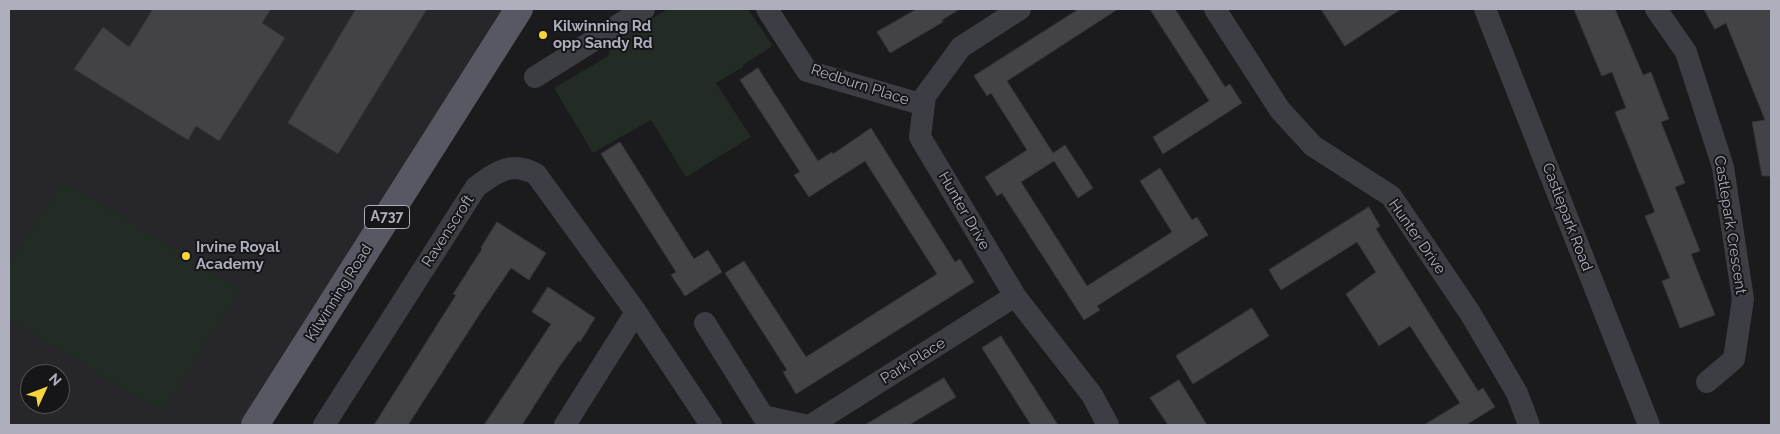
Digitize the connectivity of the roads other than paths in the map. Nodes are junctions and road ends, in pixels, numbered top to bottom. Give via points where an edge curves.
1 (519, 9) edge
2 (644, 9) edge
3 (767, 9) edge
4 (1020, 9) edge
5 (1215, 9) edge
6 (1484, 9) edge
7 (1656, 9) edge
8 (536, 77) dead end
9 (924, 105) junction
10 (1015, 296) junction
11 (636, 312) junction
12 (705, 323) dead end
13 (1707, 382) dead end
14 (255, 425) edge
15 (324, 425) edge
16 (565, 425) edge
17 (710, 425) edge
18 (804, 425) edge
19 (811, 425) edge
20 (1108, 425) edge
21 (1529, 425) edge
22 (1649, 425) edge

1 - 14 main road, Kilwinning Road / A737
2 - 8 street
3 - 9 street, Redburn Place via 807,71
4 - 9 street, Hunter Drive via 961,46 925,96
5 - 21 street, Hunter Drive via 1280,110 1312,146 1391,196 1470,313 1517,393
6 - 22 street, Castlepark Road
7 - 13 street, Castlepark Crescent via 1686,52 1723,167 1742,299 1734,359
9 - 10 street, Hunter Drive via 920,137
10 - 19 street, Park Place
10 - 20 street, Hunter Drive via 1092,396
11 - 15 street, Ravenscroft via 536,174 523,167 508,168 476,187
11 - 16 street
11 - 17 street, Ravenscroft
12 - 18 street via 763,416

